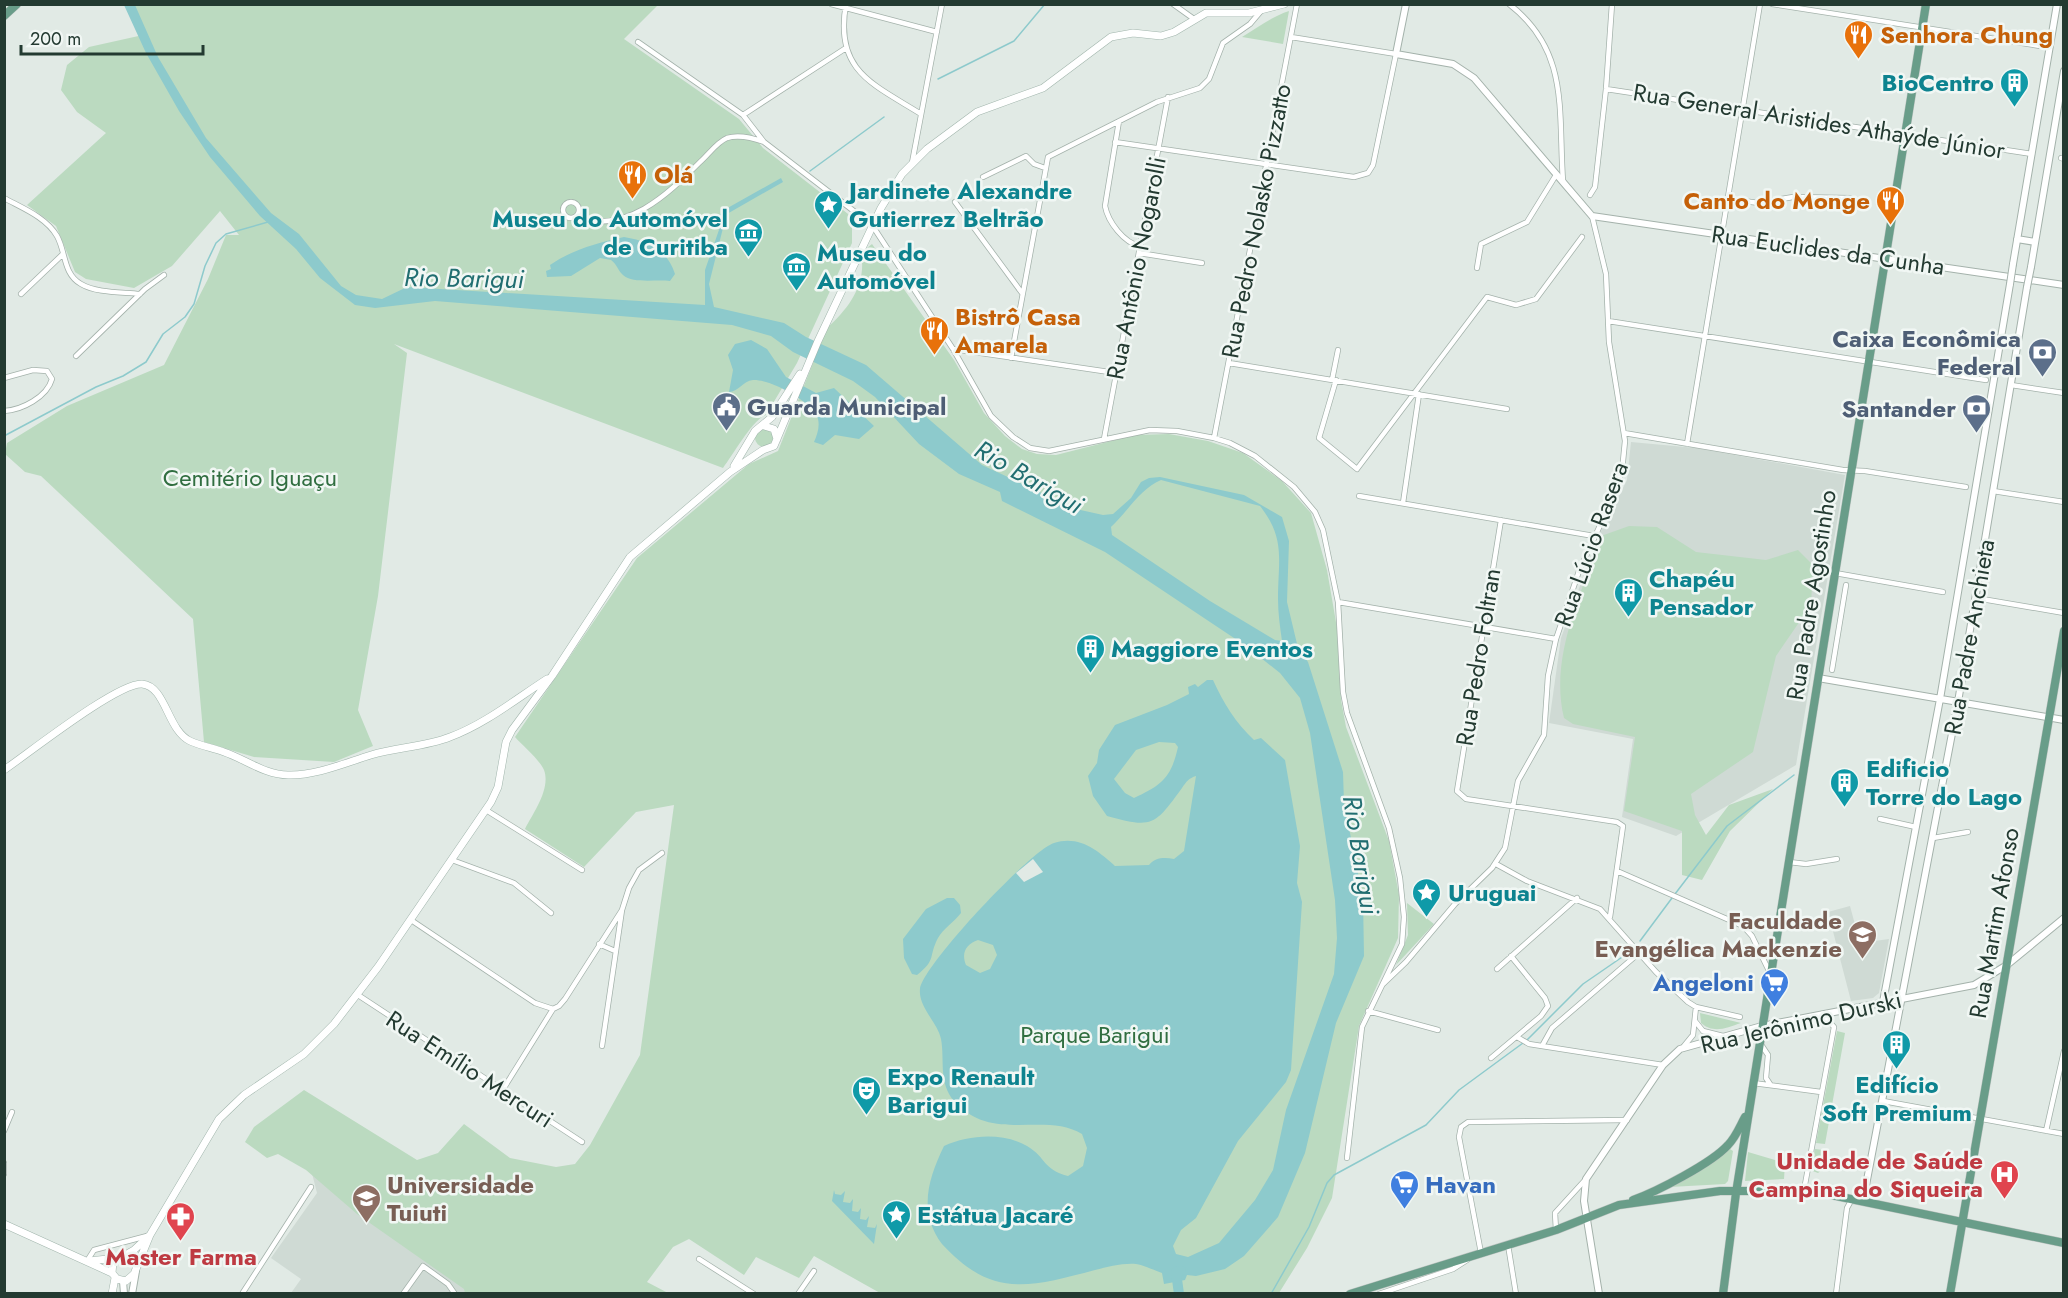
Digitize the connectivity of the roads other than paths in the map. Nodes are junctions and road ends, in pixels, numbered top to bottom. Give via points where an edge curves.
1 (17, 4) edge
2 (831, 4) edge
3 (942, 4) edge
4 (1173, 4) edge
5 (1284, 4) edge
6 (1297, 4) edge
7 (1406, 4) edge
8 (1509, 4) edge
9 (1612, 4) edge
10 (1760, 4) edge
11 (1772, 4) edge
12 (1926, 4) edge
13 (2057, 4) edge
14 (845, 6) edge
15 (1261, 11) junction
16 (4, 16) edge
17 (1194, 19) junction
18 (1922, 27) junction
19 (937, 32) junction
20 (1291, 37) junction
21 (638, 42) dead end
22 (2040, 46) dead end
23 (846, 48) junction
24 (1396, 54) junction
25 (2064, 71) edge
26 (1606, 88) junction
27 (1168, 97) junction
28 (1743, 109) junction
29 (921, 114) junction
30 (743, 116) junction
31 (1119, 121) junction
32 (1905, 134) junction
33 (764, 142) junction
34 (1115, 142) junction
35 (1159, 148) junction
36 (2032, 154) junction
37 (912, 163) junction
38 (1267, 164) junction
39 (1045, 168) junction
40 (1556, 175) junction
41 (983, 177) dead end
42 (1563, 184) junction
43 (1590, 195) dead end
44 (4, 198) edge
45 (1850, 198) dead end
46 (1728, 200) junction
47 (955, 202) dead end
48 (1592, 216) junction
49 (576, 217) dead end
50 (872, 225) junction
51 (1722, 234) junction
52 (1582, 237) dead end
53 (2017, 239) junction
54 (2035, 242) junction
55 (1140, 246) junction
56 (1139, 253) junction
57 (63, 254) junction
58 (1885, 257) junction
59 (1202, 263) dead end
60 (1477, 268) dead end
61 (164, 275) dead end
62 (2064, 285) edge
63 (1022, 293) junction
64 (21, 294) dead end
65 (140, 294) junction
66 (1608, 321) junction
67 (1705, 336) junction
68 (953, 349) junction
69 (1338, 350) dead end
70 (76, 356) dead end
71 (1011, 358) junction
72 (1868, 362) junction
73 (1229, 363) junction
74 (1116, 373) junction
75 (4, 378) edge
76 (799, 380) junction
77 (1334, 380) junction
78 (1986, 380) dead end
79 (2011, 385) junction
80 (1412, 393) junction
81 (2064, 393) edge
82 (1419, 394) junction
83 (1507, 409) dead end
84 (4, 411) edge
85 (764, 426) junction
86 (1624, 433) junction
87 (753, 438) junction
88 (1214, 438) junction
89 (777, 439) junction
90 (1104, 439) junction
91 (1687, 444) junction
92 (763, 450) junction
93 (1851, 470) junction
94 (730, 472) junction
95 (1966, 487) dead end
96 (1993, 491) junction
97 (1359, 496) dead end
98 (2064, 502) edge
99 (1403, 503) junction
100 (1501, 520) junction
101 (1594, 536) junction
102 (1835, 573) junction
103 (1846, 585) dead end
104 (1833, 586) junction
105 (1943, 592) dead end
106 (1844, 596) junction
107 (1976, 598) junction
108 (1338, 602) junction
109 (2064, 613) edge
110 (1484, 627) junction
111 (2064, 631) edge
112 (1556, 639) junction
113 (1834, 659) junction
114 (1820, 668) junction
115 (1832, 670) dead end
116 (552, 676) junction
117 (1818, 678) junction
118 (1940, 699) junction
119 (1958, 702) junction
120 (2049, 717) junction
121 (2064, 720) edge
122 (4, 770) edge
123 (1514, 806) junction
124 (486, 810) junction
125 (1880, 819) dead end
126 (1916, 827) junction
127 (1968, 832) dead end
128 (1933, 838) junction
129 (662, 853) dead end
130 (1837, 859) dead end
131 (452, 860) junction
132 (1789, 862) junction
133 (1496, 864) junction
134 (582, 870) dead end
135 (1617, 871) junction
136 (1577, 898) junction
137 (622, 910) junction
138 (551, 913) dead end
139 (1610, 917) junction
140 (2064, 918) edge
141 (411, 920) junction
142 (599, 944) junction
143 (615, 951) junction
144 (1639, 953) junction
145 (1511, 956) junction
146 (2007, 965) junction
147 (1497, 969) dead end
148 (1771, 975) junction
149 (1381, 986) junction
150 (358, 995) junction
151 (1903, 998) junction
152 (1883, 1002) junction
153 (1696, 1007) junction
154 (553, 1009) junction
155 (1368, 1011) junction
156 (1822, 1014) junction
157 (1740, 1017) dead end
158 (1695, 1021) junction
159 (1762, 1026) junction
160 (1438, 1030) dead end
161 (1729, 1036) junction
162 (1519, 1038) junction
163 (1760, 1043) junction
164 (602, 1046) dead end
165 (1542, 1046) junction
166 (1680, 1049) junction
167 (2064, 1051) edge
168 (1491, 1058) dead end
169 (1663, 1065) junction
170 (1753, 1083) junction
171 (1771, 1085) junction
172 (502, 1091) junction
173 (1821, 1092) junction
174 (1883, 1101) junction
175 (1749, 1110) junction
176 (12, 1112) dead end
177 (1627, 1120) junction
178 (1980, 1120) junction
179 (4, 1131) edge
180 (2046, 1131) junction
181 (2064, 1134) edge
182 (582, 1142) dead end
183 (1347, 1158) dead end
184 (4, 1163) edge
185 (4, 1174) edge
186 (1586, 1179) junction
187 (311, 1187) dead end
188 (1804, 1190) junction
189 (1720, 1191) junction
190 (1736, 1192) junction
191 (1653, 1193) junction
192 (1852, 1199) junction
193 (1863, 1201) junction
194 (1619, 1205) junction
195 (1587, 1218) junction
196 (1962, 1222) junction
197 (4, 1224) edge
198 (1556, 1230) junction
199 (150, 1235) junction
200 (2064, 1243) edge
201 (1508, 1245) junction
202 (1478, 1254) junction
203 (121, 1257) junction
204 (699, 1259) dead end
205 (87, 1261) junction
206 (136, 1269) junction
207 (814, 1271) dead end
208 (114, 1275) junction
209 (123, 1281) junction
210 (113, 1293) edge
211 (124, 1293) edge
212 (132, 1293) edge
213 (242, 1293) edge
214 (404, 1293) edge
215 (455, 1293) edge
216 (754, 1293) edge
217 (798, 1293) edge
218 (1350, 1293) edge
219 (1379, 1293) edge
220 (1516, 1293) edge
221 (1599, 1293) edge
222 (1723, 1293) edge
223 (1836, 1293) edge
224 (1950, 1293) edge

1 - 16 main road
2 - 14 street
3 - 19 street
4 - 17 street
5 - 15 main road
6 - 20 street, Rua Pedro Nolasko Pizzatto
7 - 24 street
8 - 42 street via 1536,28 1551,56
9 - 26 street
10 - 28 street
11 - 18 street
12 - 18 main road, Rua Padre Agostinho
13 - 36 street, Rua Padre Anchieta
14 - 19 street
14 - 23 street
15 - 17 main road via 1214,12
15 - 27 street via 1223,43 1205,84 1197,90
17 - 37 main road via 1168,35 1126,33 1111,37 1043,88 969,117
18 - 22 street
18 - 32 main road, Rua Padre Agostinho
19 - 29 street
20 - 24 street
20 - 38 street, Rua Pedro Nolasko Pizzatto
21 - 30 street
23 - 29 street via 851,63 862,75
23 - 30 street
24 - 38 street via 1373,165 1368,173 1354,177
24 - 40 street, Rua Lúcio Rasera via 1442,62 1468,73
25 - 54 street, Rua Padre Anchieta
26 - 28 street, Rua General Aristides Athaýde Júnior
26 - 43 street via 1595,187
27 - 31 street
27 - 35 street, Rua Antônio Nogarolli
28 - 32 street, Rua General Aristides Athaýde Júnior
28 - 46 street
29 - 37 street
30 - 33 street
31 - 34 street
31 - 39 street via 1048,157
32 - 36 street, Rua General Aristides Athaýde Júnior
32 - 58 main road, Rua Padre Agostinho
33 - 49 street via 745,137 724,139 669,192 637,213 602,222
33 - 50 street
34 - 35 street
34 - 55 street via 1106,211 1127,242
35 - 38 street
35 - 55 street, Rua Antônio Nogarolli
36 - 53 street, Rua Padre Anchieta
37 - 50 main road via 894,185
38 - 73 street, Rua Pedro Nolasko Pizzatto
39 - 41 street via 1026,156
39 - 63 street
40 - 42 street, Rua Lúcio Rasera
40 - 60 street via 1527,222 1481,244
42 - 48 street, Rua Lúcio Rasera
44 - 57 street via 47,224 57,236
45 - 46 street via 1793,197 1759,203
46 - 51 street
47 - 63 street
48 - 51 street, Rua Euclides da Cunha
48 - 66 street, Rua Lúcio Rasera via 1606,274
50 - 68 street
50 - 76 main road
51 - 58 street, Rua Euclides da Cunha
51 - 67 street
52 - 80 street via 1541,294 1530,302 1516,305 1487,297
53 - 54 street
53 - 118 street, Rua Padre Anchieta, bridge
54 - 79 street, Rua Padre Anchieta, bridge
55 - 56 street, Rua Antônio Nogarolli
56 - 59 street
56 - 74 street, Rua Antônio Nogarolli
57 - 64 street
57 - 65 street via 69,272 80,284
58 - 62 street, Rua Euclides da Cunha
58 - 72 main road, Rua Padre Agostinho
61 - 65 street
63 - 71 street
65 - 70 street
66 - 67 street
66 - 86 street, Rua Lúcio Rasera
67 - 72 street
67 - 91 street
68 - 71 street
68 - 90 street via 991,416 1021,443 1049,451
69 - 77 street
71 - 74 street
72 - 78 street
72 - 93 main road, Rua Padre Agostinho
73 - 77 street
73 - 88 street, Rua Pedro Nolasko Pizzatto
74 - 90 street, Rua Antônio Nogarolli
75 - 84 street via 40,370 47,371 52,379 45,392 34,400
76 - 85 main road
76 - 89 main road
77 - 80 street
77 - 80 street via 1319,438 1357,469
79 - 81 street
79 - 96 street, Rua Padre Anchieta
80 - 82 street
82 - 83 street
82 - 99 street
85 - 87 main road via 755,431
85 - 89 main road via 774,429
86 - 91 street
86 - 101 street, Rua Lúcio Rasera via 1619,482
87 - 92 main road
87 - 94 main road
88 - 90 street via 1165,430
88 - 108 street via 1254,456 1308,502 1323,530
89 - 92 main road via 771,449
91 - 93 street
92 - 94 main road
93 - 95 street
93 - 102 main road, Rua Padre Agostinho
94 - 116 main road via 634,552
96 - 98 street
96 - 107 street, Rua Padre Anchieta
97 - 99 street
99 - 100 street
100 - 101 street
100 - 110 street, Rua Pedro Foltran
101 - 112 street, Rua Lúcio Rasera
102 - 104 main road, Rua Padre Agostinho
102 - 105 street
103 - 106 street
104 - 106 street
104 - 114 main road, Rua Padre Agostinho
106 - 113 street
107 - 109 street
107 - 119 street, Rua Padre Anchieta
108 - 110 street
108 - 149 street via 1347,713 1389,828 1402,897 1404,936
110 - 112 street
110 - 123 street, Rua Pedro Foltran via 1457,787 1459,795 1466,799
111 - 120 main road, Rua Martim Afonso
112 - 123 street, Rua Lúcio Rasera via 1548,676 1544,735 1521,773
113 - 114 street
113 - 115 street
114 - 117 main road, Rua Padre Agostinho
116 - 122 main road via 450,738 287,776 188,740 176,730 156,692 139,684 98,705
116 - 124 main road via 508,736 498,787
117 - 118 street
117 - 132 main road, Rua Padre Agostinho
118 - 119 street
118 - 126 street, Rua Padre Anchieta
119 - 120 street
119 - 128 street, Rua Padre Anchieta
120 - 121 street
120 - 146 main road, Rua Martim Afonso
123 - 133 street, Rua Lúcio Rasera via 1507,841
123 - 135 street via 1617,822 1623,826
124 - 131 main road
124 - 134 street
125 - 126 street
126 - 152 street, Rua Padre Anchieta
127 - 128 street
128 - 151 street, Rua Padre Anchieta
129 - 137 street via 639,870
130 - 132 street via 1806,864
131 - 138 street via 506,879
131 - 141 main road
132 - 148 main road, Rua Padre Agostinho
133 - 136 street via 1527,881
133 - 149 street, Rua Lúcio Rasera
135 - 139 street
135 - 148 street via 1743,926
136 - 139 street
136 - 145 street
137 - 142 street
137 - 143 street
139 - 144 street
140 - 146 street, Rua Jerônimo Durski
141 - 150 main road
141 - 154 street via 535,1003
142 - 143 street
142 - 154 street via 559,1006
143 - 164 street
144 - 153 street
144 - 165 street via 1552,1028
145 - 147 street
145 - 162 street via 1548,1006
146 - 151 street, Rua Jerônimo Durski via 1974,985
146 - 178 main road, Rua Martim Afonso
148 - 159 main road, Rua Padre Agostinho
149 - 155 street
150 - 172 street, Rua Emílio Mercuri
150 - 199 main road via 315,1044 244,1095 219,1119
151 - 152 street, Rua Jerônimo Durski
151 - 174 street, Rua Padre Anchieta
152 - 156 street, Rua Jerônimo Durski
153 - 157 street
153 - 158 street
154 - 172 street
155 - 160 street
155 - 183 street via 1361,1035
156 - 159 street, Rua Jerônimo Durski
156 - 173 street via 1834,1027
158 - 161 street via 1709,1034
158 - 166 street via 1692,1039
159 - 161 street, Rua Jerônimo Durski
159 - 163 main road, Rua Padre Agostinho
161 - 166 street, Rua Jerônimo Durski
162 - 165 street
162 - 168 street
163 - 170 main road, Rua Padre Agostinho
163 - 171 street via 1768,1055 1766,1078
165 - 169 street
166 - 169 street, Rua Jerônimo Durski
167 - 180 street
169 - 177 street, Rua Jerônimo Durski
170 - 171 street
170 - 175 main road, Rua Padre Agostinho
171 - 173 street
172 - 182 street, Rua Emílio Mercuri
173 - 188 street
174 - 178 street
174 - 193 street, Rua Padre Anchieta
175 - 190 main road, Rua Padre Agostinho
175 - 191 main road via 1726,1148
176 - 179 street
177 - 186 street, Rua Jerônimo Durski
177 - 202 street via 1468,1122 1461,1127 1459,1137
178 - 180 street
178 - 196 main road, Rua Martim Afonso
180 - 181 street
184 - 185 street
186 - 195 street
186 - 198 street via 1555,1213
187 - 213 street
188 - 190 main road
188 - 192 main road
189 - 190 main road
189 - 191 main road
189 - 194 main road
190 - 222 main road, Rua Padre Agostinho
191 - 194 main road
192 - 193 main road
192 - 223 street via 1847,1208
193 - 196 main road
194 - 195 main road
195 - 198 main road
195 - 221 street
196 - 200 main road
196 - 224 main road, Rua Martim Afonso
197 - 205 main road
198 - 201 main road
199 - 203 main road
199 - 205 street via 94,1250
199 - 206 main road
201 - 202 main road
201 - 220 street
202 - 218 main road
202 - 219 street via 1453,1269
203 - 205 main road
203 - 206 main road via 133,1261
203 - 208 main road via 113,1262
204 - 216 street
205 - 208 main road
206 - 209 main road via 130,1280
206 - 212 street
207 - 217 street
208 - 209 main road
208 - 210 main road
209 - 210 main road
209 - 211 street
214 - 215 street via 423,1266

